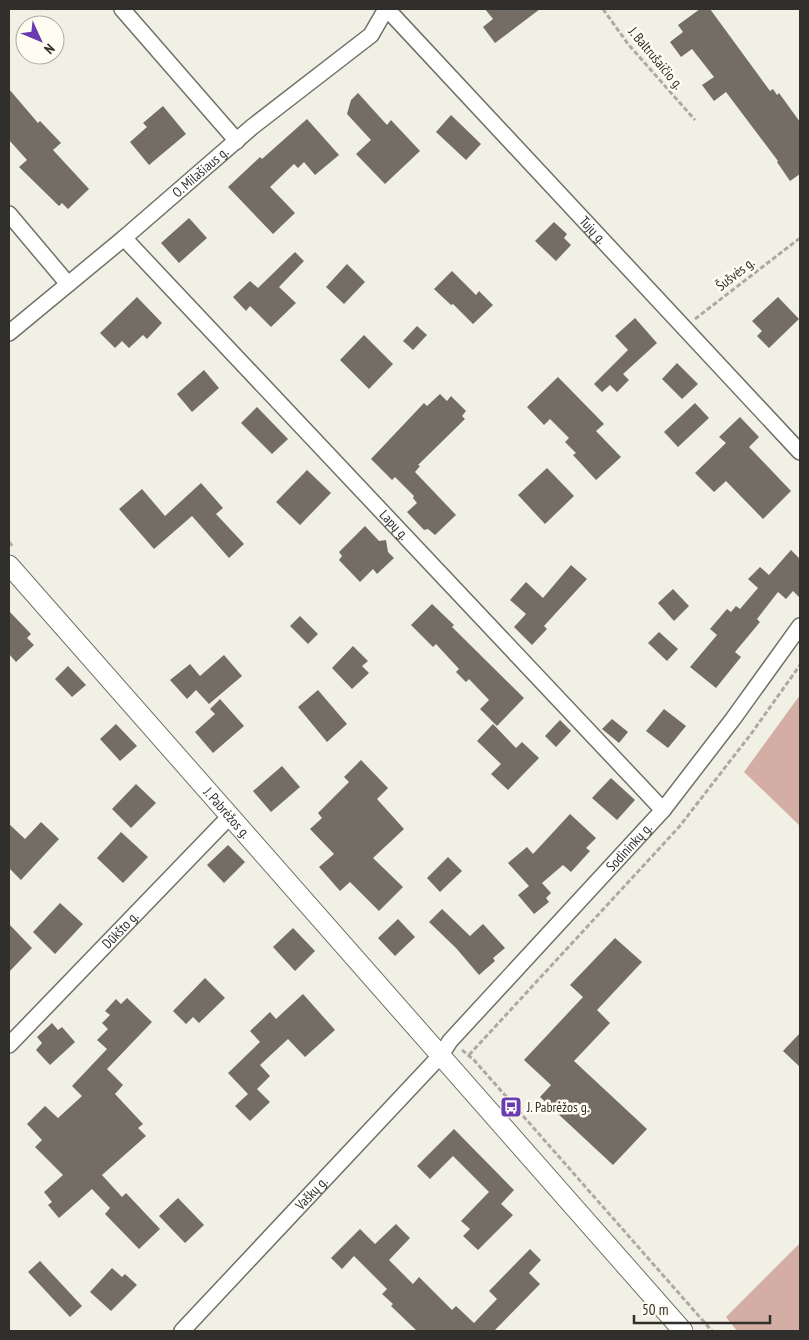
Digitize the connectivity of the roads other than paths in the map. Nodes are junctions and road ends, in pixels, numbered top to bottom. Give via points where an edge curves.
1 (122, 9) edge
2 (387, 9) edge
3 (237, 141) junction
4 (9, 214) edge
5 (124, 238) junction
6 (68, 284) junction
7 (9, 333) edge
8 (800, 452) edge
9 (9, 565) edge
10 (800, 626) edge
11 (663, 810) junction
12 (231, 815) junction
13 (9, 1045) edge
14 (446, 1048) junction
15 (182, 1331) edge
16 (683, 1331) edge

1 - 3 street
2 - 3 street, O. Milašiaus g. via 371,35
2 - 8 street, Tujų g.
3 - 5 street, O. Milašiaus g.
4 - 6 street
5 - 6 street, O. Milašiaus g.
5 - 11 street, Lapų g.
6 - 7 street, O. Milašiaus g.
9 - 12 street, J. Pabrėžos g.
10 - 11 street, Sodininkų g. via 734,719
11 - 14 street, Sodininkų g.
12 - 13 street, Dūkšto g.
12 - 14 street, J. Pabrėžos g.
14 - 15 street, Vaškų g.
14 - 16 street, J. Pabrėžos g.

